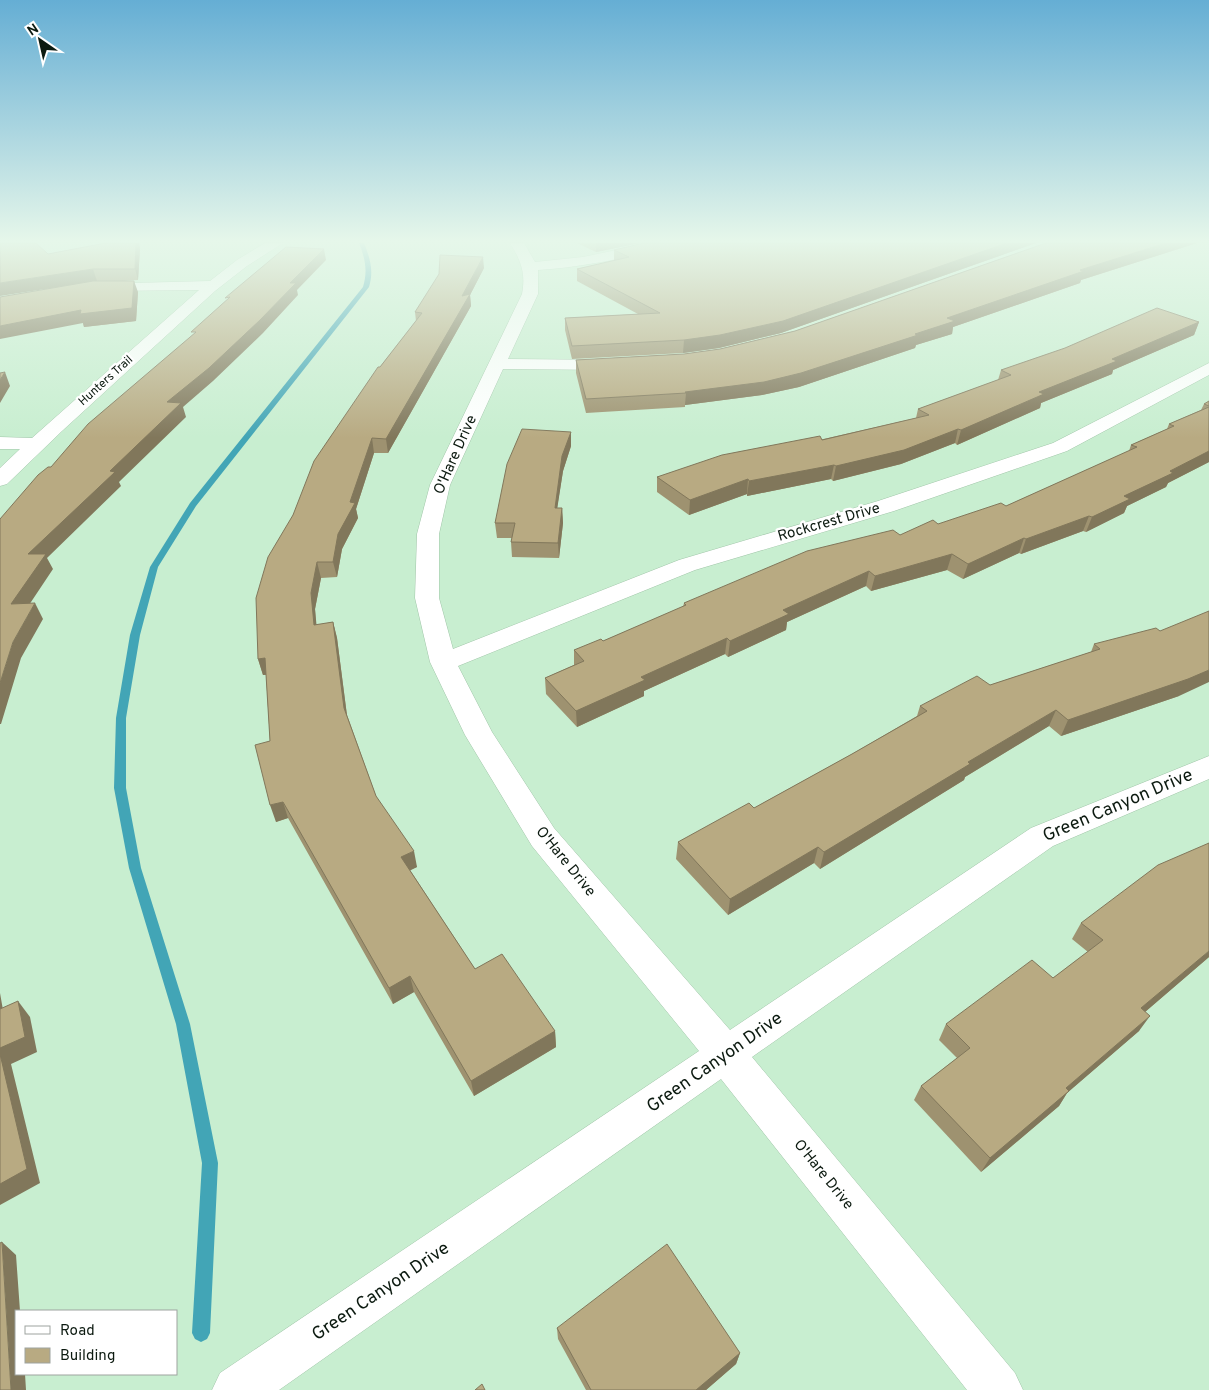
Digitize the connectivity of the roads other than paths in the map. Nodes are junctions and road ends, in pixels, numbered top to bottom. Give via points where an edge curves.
1 (187, 308) edge
2 (524, 308) edge
3 (499, 364) junction
4 (629, 364) edge
5 (1209, 368) edge
6 (0, 443) edge
7 (35, 444) junction
8 (0, 480) edge
9 (443, 662) junction
10 (1209, 768) edge
11 (726, 1055) junction
12 (238, 1390) edge
13 (998, 1390) edge

1 - 7 street, Hunters Trail
2 - 3 street, O'Hare Drive
3 - 4 street
3 - 9 street, O'Hare Drive via 440,485 428,534 427,598
5 - 9 street, Rockcrest Drive via 1060,447 886,506 687,565
6 - 7 street
7 - 8 street, Hunters Trail
9 - 11 street, O'Hare Drive via 479,736 544,838
10 - 11 street, Green Canyon Drive via 1042,837
11 - 12 street, Green Canyon Drive
11 - 13 street, O'Hare Drive

